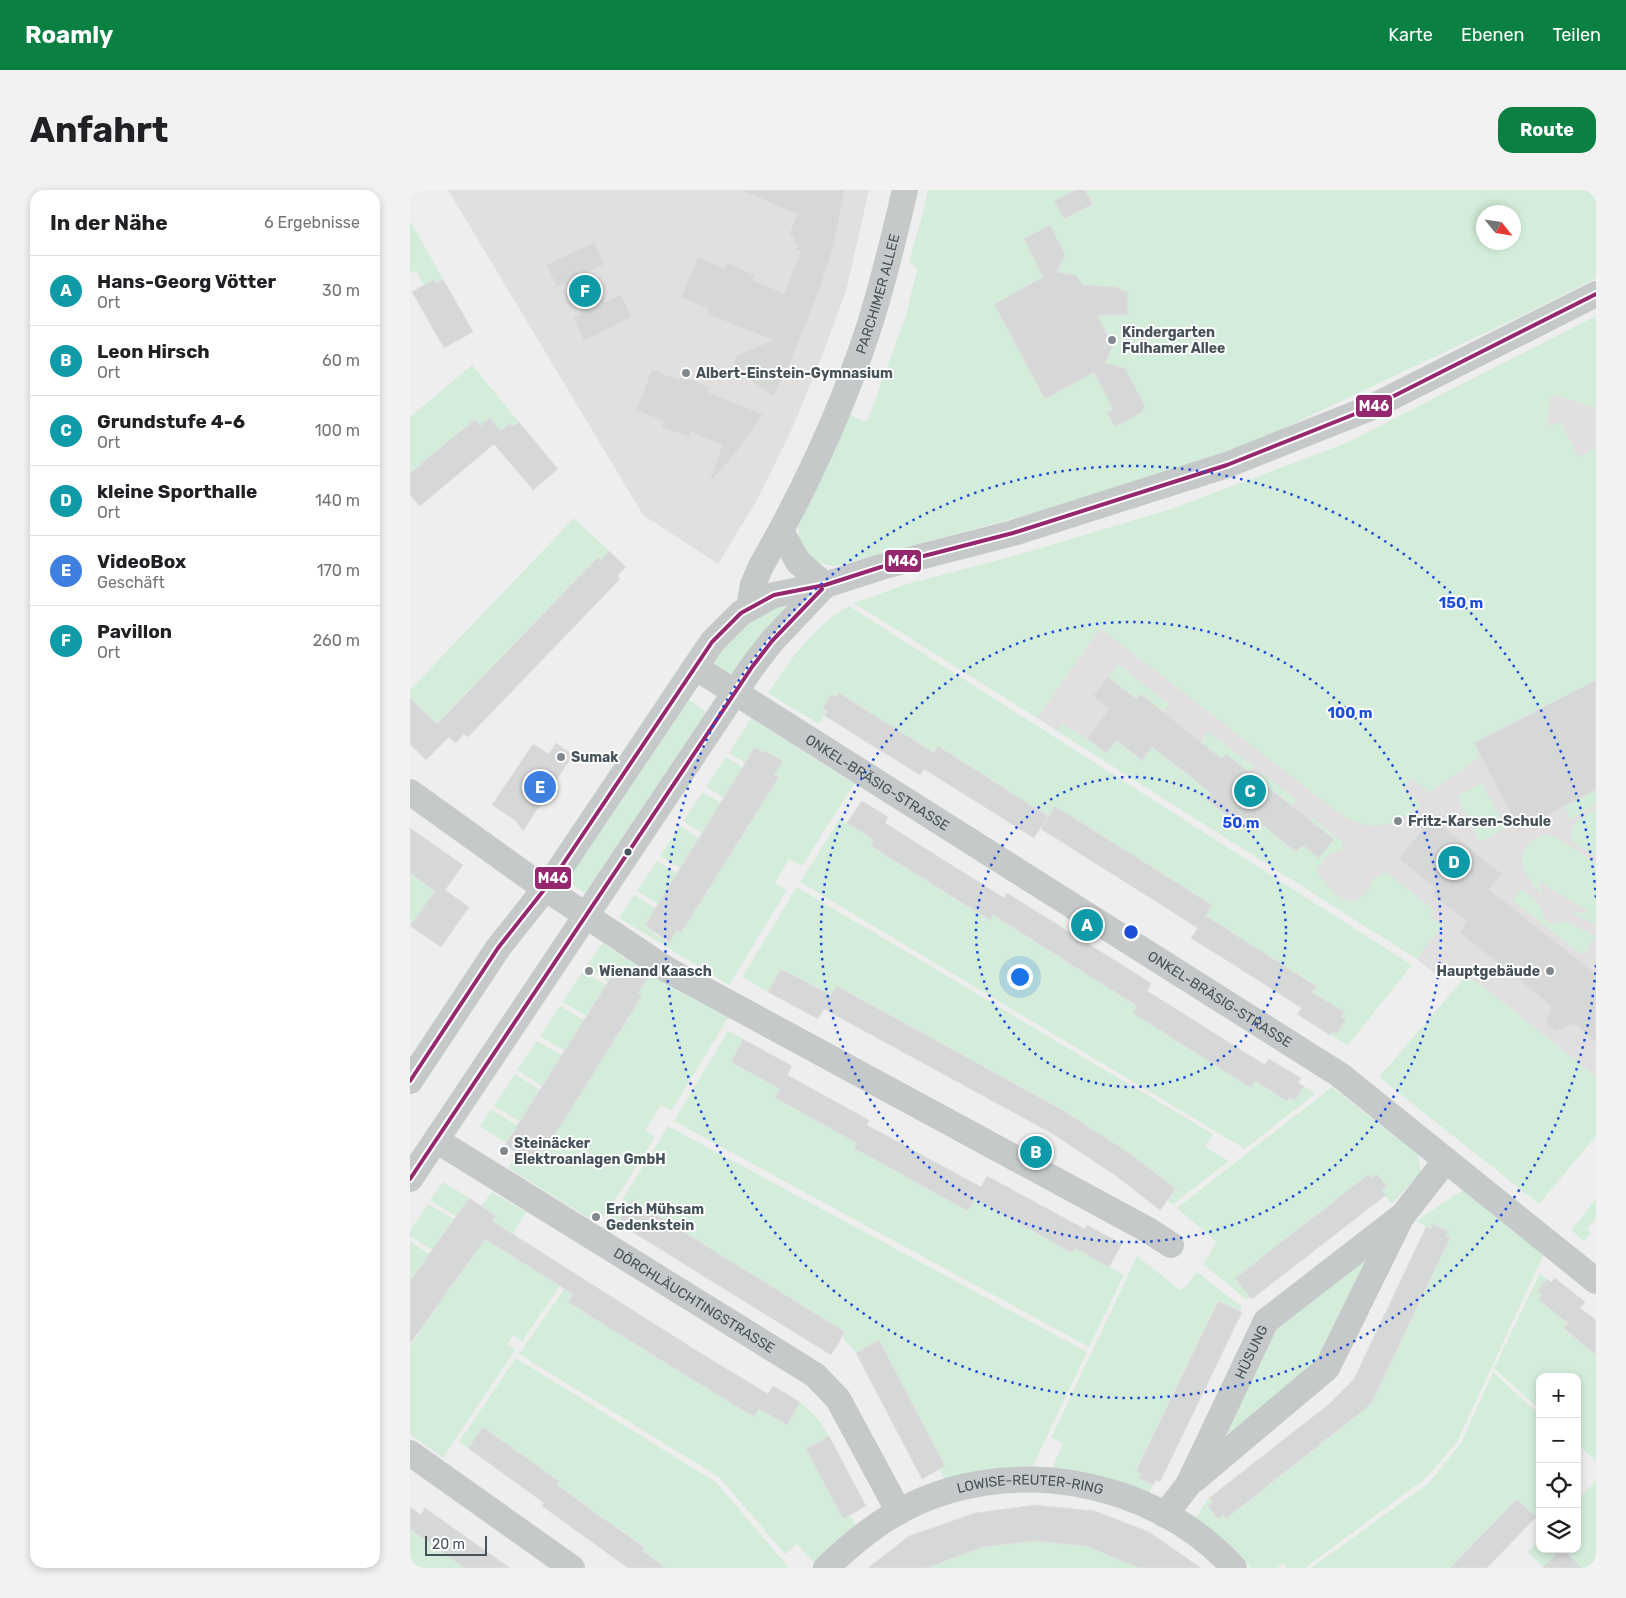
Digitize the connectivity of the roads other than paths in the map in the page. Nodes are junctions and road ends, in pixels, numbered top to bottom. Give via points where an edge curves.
1 (905, 190) edge
2 (1596, 294) edge
3 (781, 531) junction
4 (825, 585) junction
5 (749, 607) junction
6 (695, 667) junction
7 (735, 691) junction
8 (410, 792) edge
9 (545, 888) junction
10 (586, 916) junction
11 (410, 1081) edge
12 (436, 1140) junction
13 (1446, 1160) junction
14 (410, 1180) edge
15 (1403, 1215) junction
16 (1171, 1245) dead end
17 (1596, 1281) edge
18 (415, 1464) edge
19 (1188, 1485) junction
20 (899, 1512) junction
21 (1165, 1515) junction
22 (572, 1568) edge
23 (826, 1568) edge
24 (1234, 1568) edge

1 - 3 street, PARCHIMER ALLEE via 880,292 856,366
2 - 4 street via 1370,408 1228,465 1031,528
3 - 4 street via 798,562
3 - 5 street, PARCHIMER ALLEE via 760,568
4 - 5 street via 786,591
4 - 7 street via 772,641
5 - 6 street via 717,635
6 - 7 street, ONKEL-BRÄSIG-STRASSE
6 - 9 street
7 - 10 street
7 - 13 street, ONKEL-BRÄSIG-STRASSE via 1340,1075
8 - 9 street
9 - 10 street
9 - 11 street via 498,948
10 - 12 street
10 - 16 street via 666,969
12 - 14 street
12 - 20 street, DÖRCHLÄUCHTINGSTRASSE via 555,1225 824,1382 841,1404
13 - 15 street, HÜSUNG
13 - 17 street, ONKEL-BRÄSIG-STRASSE
15 - 19 street, HÜSUNG via 1327,1368
15 - 19 street, HÜSUNG via 1266,1321
18 - 22 street
19 - 21 street, HÜSUNG
20 - 21 street, LOWISE-REUTER-RING via 927,1499 967,1487 1033,1480 1104,1490
20 - 23 street, LOWISE-REUTER-RING via 867,1532
21 - 24 street, LOWISE-REUTER-RING via 1200,1538

